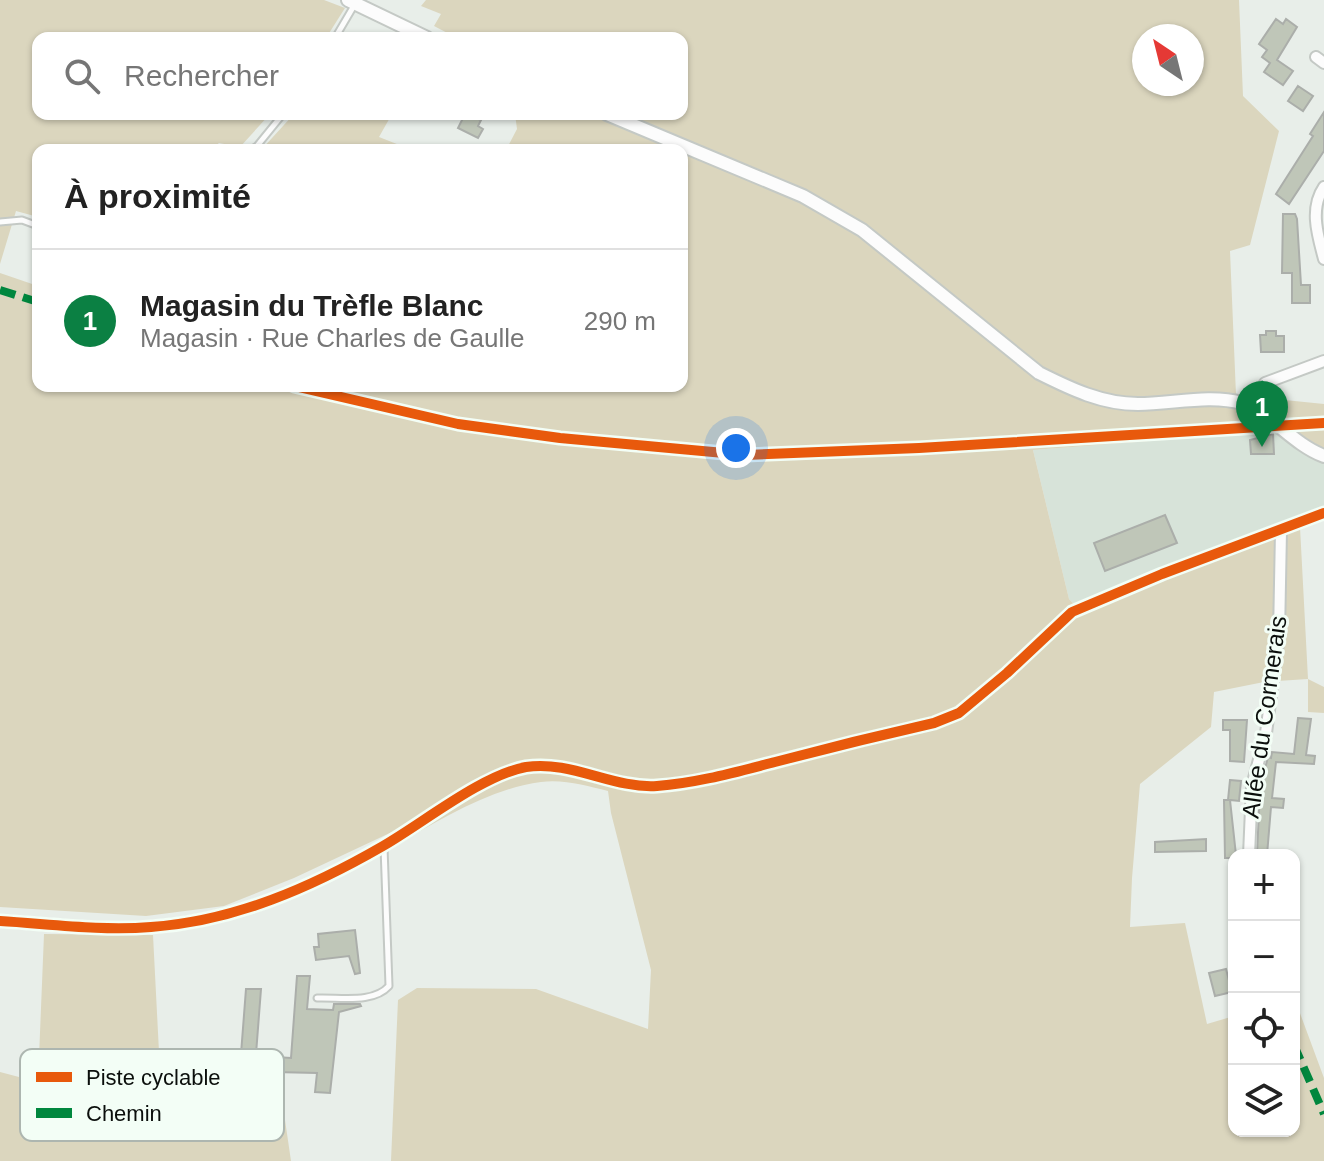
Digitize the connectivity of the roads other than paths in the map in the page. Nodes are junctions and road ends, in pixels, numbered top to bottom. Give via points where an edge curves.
1 (352, 2) edge
2 (338, 32) edge
3 (414, 32) edge
4 (278, 120) edge
5 (622, 120) edge
6 (259, 144) edge
7 (680, 144) edge
8 (688, 147) edge
9 (1324, 187) edge
10 (0, 222) edge
11 (32, 224) edge
12 (1324, 259) edge
13 (1324, 361) edge
14 (1265, 383) dead end
15 (1324, 456) edge
16 (1324, 513) edge
17 (1281, 531) junction
18 (384, 846) junction
19 (1249, 849) edge
20 (0, 921) edge
21 (317, 998) dead end

1 - 2 lane
1 - 3 street
4 - 6 lane
5 - 7 street
8 - 15 street via 777,184 862,230 1039,373 1071,389 1136,404 1246,404 1303,447
9 - 12 street via 1315,225
10 - 11 lane
13 - 14 street
16 - 17 street
17 - 18 street via 1072,612 959,713 934,723 703,781 653,786 570,769 524,767 477,787
17 - 19 street, Allée du Cormerais via 1279,635 1266,733 1252,786
18 - 20 street via 294,893 214,916 152,927
18 - 21 lane via 389,986 372,997

